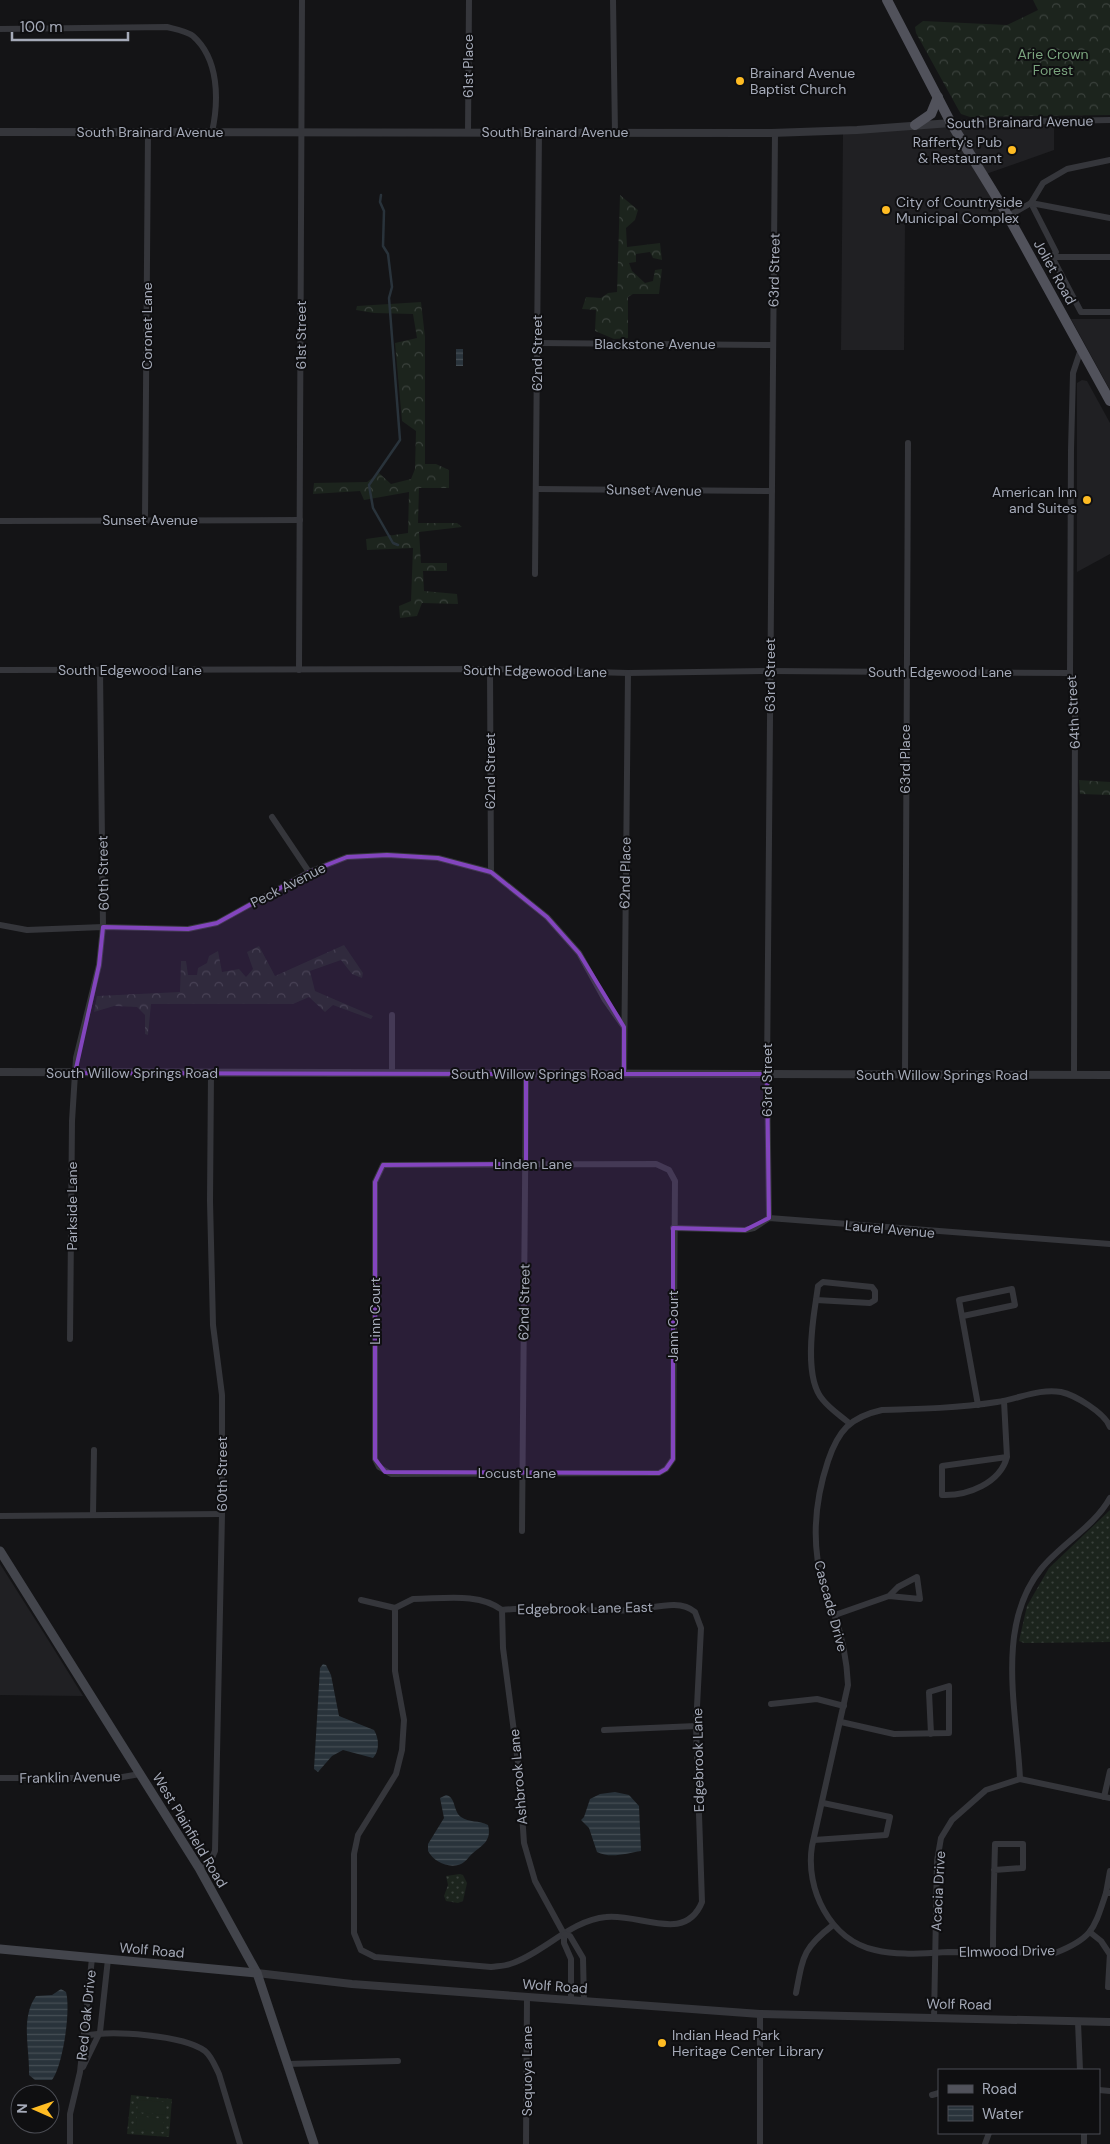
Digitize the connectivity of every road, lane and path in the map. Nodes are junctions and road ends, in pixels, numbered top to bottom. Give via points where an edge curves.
1 (302, 0) edge
2 (469, 0) edge
3 (613, 0) edge
4 (887, 0) edge
5 (0, 29) edge
6 (938, 97) junction
7 (1110, 120) edge
8 (952, 123) junction
9 (915, 125) junction
10 (0, 132) edge
11 (148, 132) junction
12 (212, 132) junction
13 (302, 132) junction
14 (468, 132) junction
15 (539, 132) junction
16 (615, 132) junction
17 (775, 132) junction
18 (1110, 160) edge
19 (1031, 203) junction
20 (1008, 216) junction
21 (1110, 218) edge
22 (1052, 257) junction
23 (1110, 257) edge
24 (1110, 312) edge
25 (537, 343) junction
26 (773, 345) junction
27 (1081, 349) junction
28 (1110, 401) edge
29 (908, 444) dead end
30 (537, 489) junction
31 (772, 491) junction
32 (145, 520) junction
33 (300, 520) junction
34 (0, 521) edge
35 (535, 574) dead end
36 (490, 669) junction
37 (0, 670) edge
38 (100, 670) junction
39 (299, 670) junction
40 (770, 671) junction
41 (905, 671) junction
42 (628, 673) junction
43 (1070, 673) junction
44 (272, 817) dead end
45 (309, 872) junction
46 (491, 872) junction
47 (0, 925) edge
48 (103, 928) junction
49 (392, 1015) dead end
50 (624, 1027) junction
51 (0, 1072) edge
52 (75, 1073) junction
53 (211, 1073) junction
54 (392, 1074) junction
55 (526, 1074) junction
56 (624, 1074) junction
57 (767, 1074) junction
58 (905, 1075) junction
59 (1074, 1075) junction
60 (1110, 1075) edge
61 (526, 1164) junction
62 (383, 1165) joint
63 (674, 1181) joint
64 (769, 1218) junction
65 (673, 1228) junction
66 (1110, 1244) edge
67 (816, 1300) junction
68 (963, 1316) junction
69 (70, 1339) dead end
70 (1004, 1401) junction
71 (978, 1405) junction
72 (849, 1423) junction
73 (1110, 1425) edge
74 (94, 1450) dead end
75 (1007, 1457) junction
76 (375, 1459) joint
77 (666, 1469) joint
78 (522, 1473) junction
79 (1110, 1498) edge
80 (222, 1514) junction
81 (93, 1515) junction
82 (0, 1516) edge
83 (522, 1531) dead end
84 (0, 1551) edge
85 (889, 1596) junction
86 (361, 1600) dead end
87 (395, 1608) junction
88 (690, 1608) joint
89 (502, 1610) junction
90 (835, 1615) junction
91 (772, 1704) dead end
92 (844, 1706) junction
93 (840, 1722) junction
94 (696, 1726) junction
95 (604, 1730) dead end
96 (930, 1734) junction
97 (1110, 1770) edge
98 (140, 1774) junction
99 (0, 1778) edge
100 (1020, 1779) junction
101 (1107, 1798) edge
102 (823, 1803) junction
103 (814, 1840) junction
104 (199, 1868) junction
105 (994, 1870) junction
106 (1110, 1871) edge
107 (1108, 1893) edge
108 (833, 1925) junction
109 (1091, 1933) junction
110 (564, 1934) junction
111 (0, 1949) edge
112 (936, 1952) junction
113 (993, 1952) junction
114 (1110, 1953) edge
115 (92, 1958) junction
116 (108, 1959) junction
117 (257, 1973) junction
118 (1110, 1987) edge
119 (796, 1993) dead end
120 (527, 1998) junction
121 (571, 2001) junction
122 (584, 2002) junction
123 (760, 2014) junction
124 (934, 2018) junction
125 (1078, 2022) junction
126 (1110, 2022) edge
127 (100, 2032) junction
128 (85, 2036) junction
129 (398, 2061) dead end
130 (287, 2064) junction
131 (1080, 2069) edge
132 (80, 2072) junction
133 (70, 2144) edge
134 (240, 2144) edge
135 (314, 2144) edge
136 (526, 2144) edge
137 (760, 2144) edge

1 - 13 street, 61st Street
2 - 14 street, 61st Place
3 - 16 street
4 - 6 main road, Joliet Road
5 - 12 street via 167,27 192,35 208,53 215,76
6 - 8 main road, Joliet Road
6 - 9 main road via 931,114
7 - 8 street, South Brainard Avenue
8 - 9 street, South Brainard Avenue
8 - 20 main road, Joliet Road
9 - 17 street, South Brainard Avenue
10 - 11 street, South Brainard Avenue
11 - 12 street, South Brainard Avenue
11 - 32 street, Coronet Lane
12 - 13 street, South Brainard Avenue
13 - 14 street, South Brainard Avenue
13 - 33 street, 61st Street
14 - 15 street, South Brainard Avenue
15 - 16 street, South Brainard Avenue
15 - 25 street, 62nd Street
16 - 17 street, South Brainard Avenue
17 - 26 street, 63rd Street
18 - 19 street via 1066,169 1043,183
19 - 20 street
19 - 21 street
19 - 22 street via 1056,252
20 - 27 main road, Joliet Road
22 - 23 street
22 - 24 street via 1082,312
25 - 26 street, Blackstone Avenue
25 - 30 street, 62nd Street
26 - 31 street, 63rd Street
27 - 28 main road, Joliet Road
27 - 43 street, 64th Street via 1073,373
29 - 41 street, 63rd Place
30 - 31 street, Sunset Avenue
30 - 35 street, 62nd Street
31 - 40 street, 63rd Street
32 - 33 street, Sunset Avenue
32 - 34 street, Sunset Avenue
33 - 39 street, 61st Street
36 - 39 street, South Edgewood Lane
36 - 42 street, South Edgewood Lane
36 - 46 street, 62nd Street
37 - 38 street, South Edgewood Lane
38 - 39 street, South Edgewood Lane
38 - 48 street, 60th Street
40 - 41 street, South Edgewood Lane
40 - 42 street, South Edgewood Lane
40 - 57 street, 63rd Street
41 - 43 street, South Edgewood Lane
41 - 58 street, 63rd Place
42 - 50 street, 62nd Place
43 - 59 street, 64th Street via 1075,717
44 - 45 street
45 - 46 street, Peck Avenue via 347,857 387,855 438,858
45 - 48 street, Peck Avenue via 217,922 188,929
46 - 50 street, Peck Avenue via 547,917 579,953
47 - 48 street, Peck Avenue via 27,930
48 - 52 street, 60th Street via 99,965
49 - 54 street
50 - 56 street, 62nd Place
51 - 52 street, South Willow Springs Road
52 - 53 street, South Willow Springs Road
52 - 69 street, Parkside Lane
53 - 54 street, South Willow Springs Road
53 - 80 street, 60th Street via 213,1325 222,1395
54 - 55 street, South Willow Springs Road
55 - 56 street, South Willow Springs Road
55 - 61 street, 62nd Street
56 - 57 street, South Willow Springs Road
57 - 58 street, South Willow Springs Road
57 - 64 street, 63rd Street
58 - 59 street, South Willow Springs Road
59 - 60 street, South Willow Springs Road
61 - 62 street, Linden Lane
61 - 63 street, Linden Lane via 656,1164 669,1170
61 - 78 street, 62nd Street
62 - 76 street, Linn Court via 375,1182
63 - 65 street, Jann Court
64 - 65 street via 745,1230
64 - 66 street, Laurel Avenue
65 - 77 street, Jann Court via 673,1458
67 - 67 street via 870,1303 875,1300 875,1291 872,1287 823,1282 818,1286
67 - 72 street via 812,1330 813,1378 821,1399
68 - 68 street via 1015,1305 1012,1289 959,1300
68 - 71 street
70 - 71 street, Cascade Drive
70 - 73 street, Cascade Drive via 1038,1392 1060,1392 1080,1398
70 - 75 street
71 - 72 street, Cascade Drive via 882,1410
72 - 90 street, Cascade Drive via 834,1442 820,1485 814,1533 823,1586
74 - 81 street
75 - 75 street via 942,1466 942,1495 951,1496 989,1483 999,1476
76 - 78 street, Locust Lane via 379,1467 391,1474
77 - 78 street, Locust Lane via 659,1473
78 - 83 street, 62nd Street
79 - 100 street via 1096,1517 1052,1556 1027,1590 1019,1610 1012,1637 1012,1654
80 - 81 street
80 - 104 street, 60th Street via 215,1851 210,1862
81 - 82 street
84 - 98 main road, West Plainfield Road
85 - 85 street via 920,1598 917,1577 898,1587
85 - 90 street
86 - 87 street
87 - 89 street, Edgebrook Lane East via 413,1599 478,1599 493,1603
87 - 110 street via 395,1671 404,1720 402,1750 396,1774 358,1835 354,1854 354,1933 358,1946 365,1954 375,1957 491,1967 510,1964
88 - 89 street, Edgebrook Lane East via 682,1605 621,1610 528,1607
88 - 94 street, Edgebrook Lane via 699,1617 701,1628
89 - 110 street, Ashbrook Lane via 503,1648 519,1770 524,1843 535,1881
90 - 92 street, Cascade Drive via 847,1663 848,1685
91 - 92 street via 817,1699
92 - 93 street, Cascade Drive
93 - 96 street via 894,1734
93 - 102 street, Cascade Drive
94 - 95 street
94 - 110 street, Edgebrook Lane via 702,1902 696,1915 685,1924 674,1925 606,1916 590,1920
96 - 96 street via 949,1733 949,1686 929,1692
97 - 101 street
98 - 99 street, Franklin Avenue via 117,1778
98 - 104 main road, West Plainfield Road
100 - 101 street
100 - 112 street, Acacia Drive via 986,1790 952,1820 941,1838 937,1862
102 - 103 street, Cascade Drive
102 - 103 street via 890,1817 886,1834
103 - 108 street, Cascade Drive via 812,1880 819,1901
104 - 117 main road, West Plainfield Road
105 - 105 street via 995,1844 1023,1844 1023,1868
105 - 113 street
106 - 107 street
107 - 109 street
108 - 112 street, Cascade Drive via 851,1941 874,1950
108 - 119 street via 812,1942 802,1963
109 - 113 street, Elmwood Drive via 1074,1946 1055,1953
109 - 114 street
110 - 121 street, Ashbrook Lane via 564,1943 572,1959
110 - 122 street, Ashbrook Lane via 570,1936 583,1958
111 - 115 main road, Wolf Road
112 - 113 street, Elmwood Drive
112 - 124 street, Acacia Drive
114 - 118 street
115 - 116 main road, Wolf Road
115 - 128 street, Red Oak Drive
116 - 117 main road, Wolf Road
116 - 127 street, Red Oak Drive
117 - 120 street, Wolf Road
117 - 130 main road, West Plainfield Road
120 - 121 street, Wolf Road
120 - 136 street, Sequoya Lane
121 - 122 street, Wolf Road
122 - 123 street, Wolf Road
123 - 124 street, Wolf Road
123 - 137 street
124 - 125 street, Wolf Road
125 - 126 street, Wolf Road
125 - 131 street
127 - 128 street
127 - 132 street, Red Oak Drive
127 - 134 street via 179,2040 204,2051 219,2074
128 - 132 street, Red Oak Drive
129 - 130 street
130 - 135 main road, West Plainfield Road
132 - 133 street, Red Oak Drive via 71,2107

